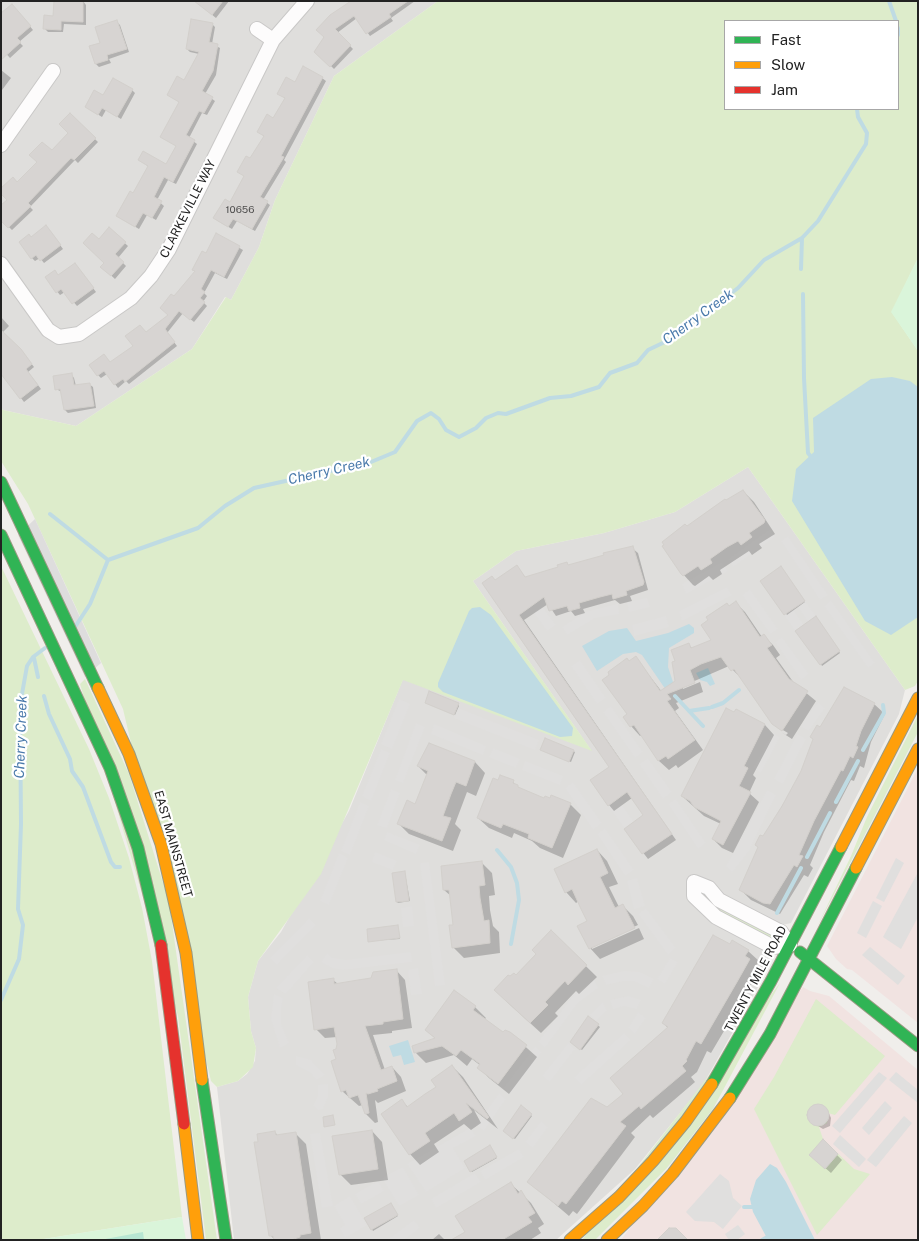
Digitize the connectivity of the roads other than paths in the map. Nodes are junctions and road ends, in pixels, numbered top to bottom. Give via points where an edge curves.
1 (307, 1) edge
2 (257, 29) dead end
3 (273, 40) junction
4 (53, 71) dead end
5 (1, 146) edge
6 (1, 264) edge
7 (1, 482) edge
8 (1, 535) edge
9 (918, 698) edge
10 (918, 749) edge
11 (790, 945) junction
12 (809, 958) junction
13 (918, 1046) edge
14 (198, 1240) edge
15 (226, 1240) edge
16 (570, 1240) edge
17 (607, 1240) edge

1 - 3 street, CLARKEVILLE WAY
2 - 3 street
3 - 6 street, CLARKEVILLE WAY via 175,238 159,266 131,298 79,334 59,336 48,330
4 - 5 street
7 - 15 main road, EAST MAINSTREET via 92,673 142,788 161,844 186,953
8 - 14 main road via 118,787 138,848 155,915 166,979
9 - 11 main road, TWENTY MILE ROAD
10 - 12 main road
11 - 11 street via 781,932 719,900 709,888 694,882 694,896 716,917 773,946
11 - 12 main road
11 - 16 main road, TWENTY MILE ROAD via 736,1046 691,1114 619,1197
12 - 13 main road
12 - 17 main road via 762,1049 715,1121 658,1190

